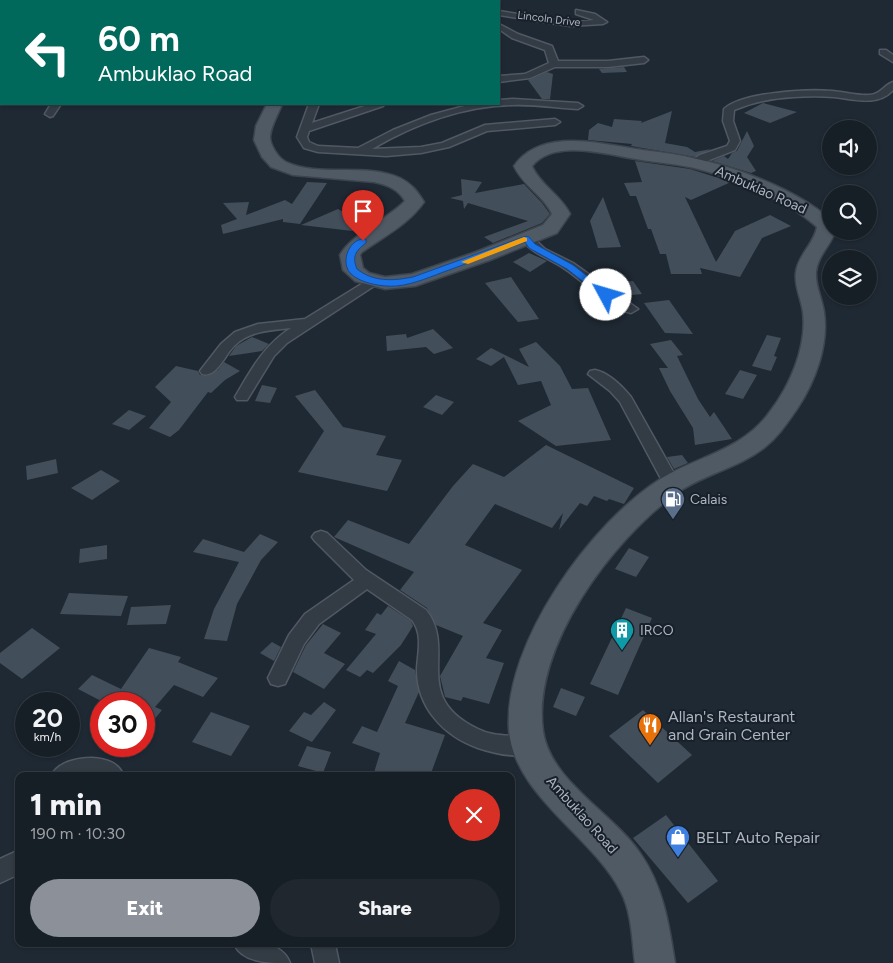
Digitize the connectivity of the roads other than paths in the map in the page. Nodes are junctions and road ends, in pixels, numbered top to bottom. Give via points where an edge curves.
1 (578, 12) dead end
2 (500, 13) edge
3 (500, 27) edge
4 (883, 52) dead end
5 (644, 60) dead end
6 (893, 60) edge
7 (554, 64) junction
8 (500, 79) edge
9 (893, 85) edge
10 (500, 104) edge
11 (55, 105) edge
12 (274, 105) edge
13 (314, 105) edge
14 (377, 105) edge
15 (494, 105) edge
16 (578, 106) dead end
17 (50, 114) dead end
18 (555, 122) dead end
19 (305, 129) junction
20 (361, 151) junction
21 (694, 163) junction
22 (526, 238) junction
23 (373, 281) junction
24 (631, 309) dead end
25 (308, 323) junction
26 (208, 371) dead end
27 (595, 374) dead end
28 (242, 397) dead end
29 (672, 484) junction
30 (321, 537) dead end
31 (367, 580) junction
32 (278, 678) dead end
33 (531, 746) junction
34 (68, 772) edge
35 (108, 772) edge
36 (15, 863) edge
37 (0, 872) edge
38 (251, 947) edge
39 (323, 947) edge
40 (278, 963) edge
41 (327, 963) edge
42 (655, 963) edge

1 - 2 street, Lincoln Drive via 603,22 570,24
3 - 7 street, Lincoln Drive via 510,34 549,48
4 - 6 street
5 - 7 street
7 - 8 street via 527,76
9 - 21 street via 884,94 876,96 801,94 741,103 729,109 728,121 735,141 731,148
10 - 16 street
11 - 17 street
12 - 23 main road, Ambuklao Road via 264,125 262,142 278,165 300,172 380,177 412,193 415,202 408,211 354,248 350,255 353,270
13 - 19 street
14 - 19 street
15 - 20 street via 422,121
18 - 20 street via 485,128 445,145 421,150
19 - 20 street via 302,137 308,146
21 - 22 main road, Ambuklao Road via 583,147 540,151 530,156 523,166 558,204 561,214 550,229
21 - 29 main road, Ambuklao Road via 745,180 811,212 826,226 826,236 806,267 814,315 809,359 784,409 768,431 753,444
22 - 23 main road, Ambuklao Road via 415,280 397,283
22 - 24 street via 532,246 558,259 597,289
23 - 25 street
25 - 26 street via 240,334 231,340
25 - 28 street via 268,354
27 - 29 street via 616,388 626,400
29 - 33 main road, Ambuklao Road via 620,528 585,570 552,624 532,669 525,704 526,734
30 - 31 street
31 - 32 street via 312,619 296,640
31 - 33 street via 425,621 428,630 428,677 434,702 447,721 469,736 498,744
33 - 42 main road, Ambuklao Road via 537,762 557,791 615,851 637,883 648,918
34 - 35 street via 84,767 103,768
36 - 37 street
38 - 40 street
39 - 41 street

